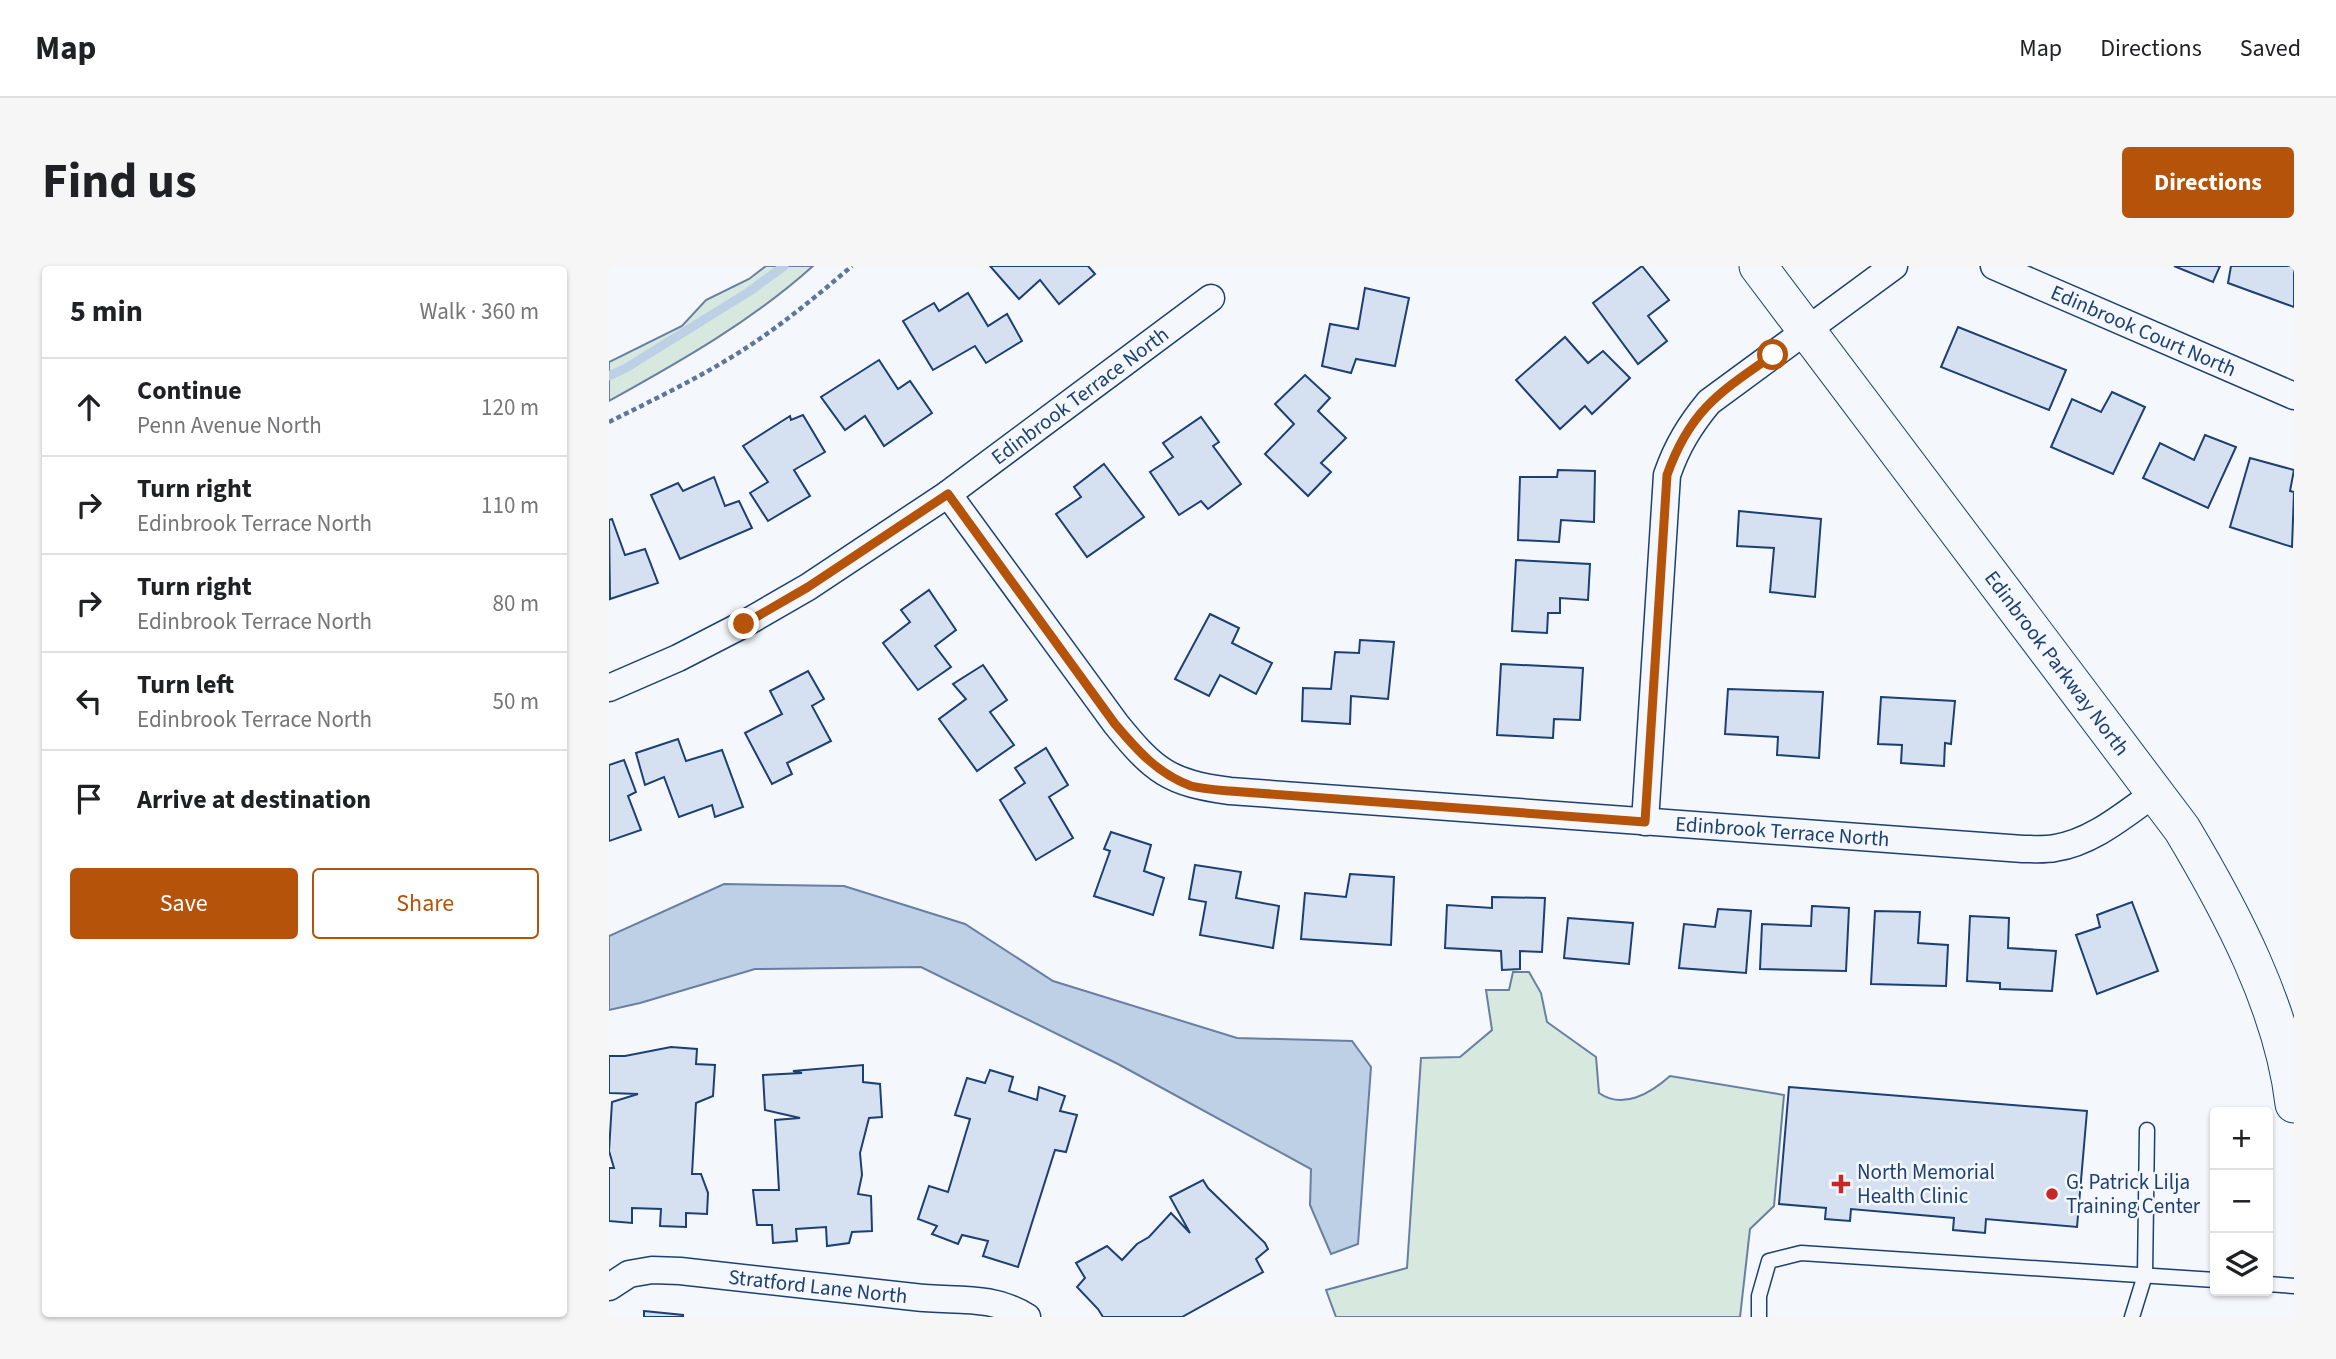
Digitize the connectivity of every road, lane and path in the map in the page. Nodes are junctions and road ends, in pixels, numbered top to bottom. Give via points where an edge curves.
1 (852, 266) edge
2 (1758, 266) edge
3 (1894, 266) edge
4 (1994, 266) edge
5 (1211, 298) dead end
6 (1808, 331) junction
7 (2294, 396) edge
8 (609, 422) edge
9 (948, 494) junction
10 (609, 688) edge
11 (2155, 793) junction
12 (1645, 822) junction
13 (2293, 1099) edge
14 (2147, 1130) dead end
15 (2145, 1275) junction
16 (2210, 1280) edge
17 (2273, 1284) edge
18 (2294, 1286) edge
19 (609, 1287) edge
20 (1027, 1317) edge
21 (1759, 1317) edge
22 (2132, 1317) edge

1 - 8 path via 747,348
2 - 6 street, Edinbrook Parkway North
3 - 6 street
4 - 7 street, Edinbrook Court North
5 - 9 street, Edinbrook Terrace North
6 - 11 street, Edinbrook Parkway North
6 - 12 street via 1709,402 1689,426 1667,475
9 - 10 street, Edinbrook Terrace North via 744,624
9 - 12 street, Edinbrook Terrace North via 1115,724 1137,751 1164,773 1193,786 1230,791
11 - 12 street, Edinbrook Terrace North via 2081,841 2055,848
11 - 13 street, Edinbrook Parkway North via 2182,829 2239,932 2286,1059
14 - 15 lane
15 - 16 lane
15 - 21 lane via 1801,1253 1769,1261 1759,1297
15 - 22 lane
17 - 18 lane
19 - 20 street, Stratford Lane North via 629,1274 680,1272 982,1301 1010,1307

